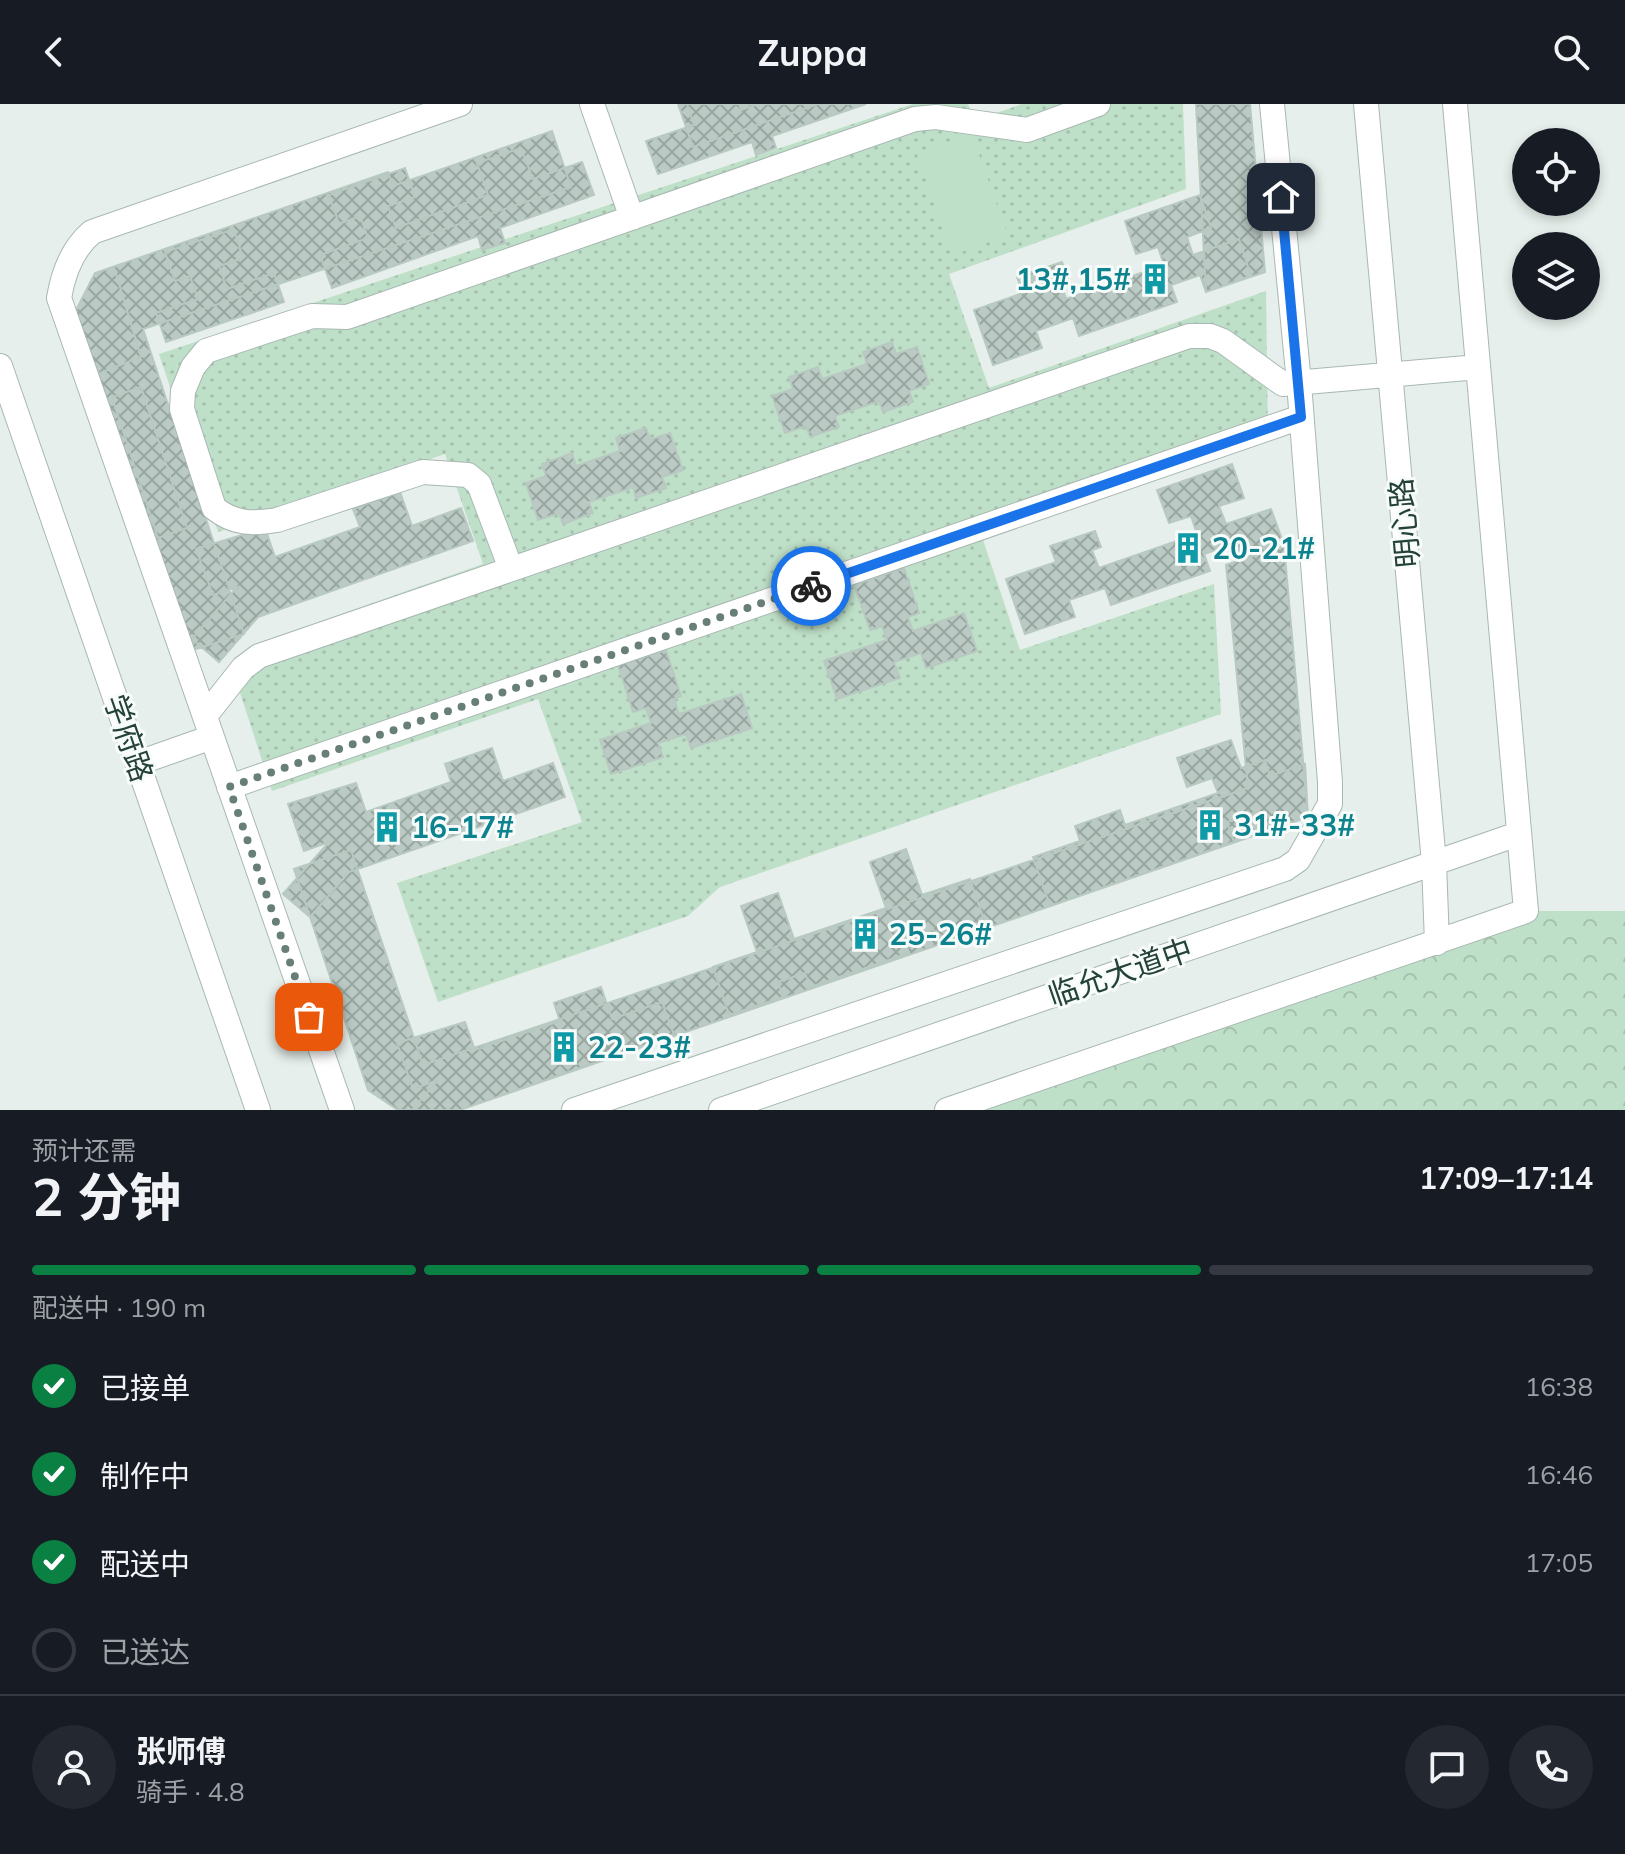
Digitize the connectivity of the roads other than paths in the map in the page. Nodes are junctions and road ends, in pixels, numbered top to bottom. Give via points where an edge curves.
1 (460, 104) edge
2 (592, 104) edge
3 (1098, 104) edge
4 (1272, 104) edge
5 (1366, 104) edge
6 (1455, 104) edge
7 (632, 218) junction
8 (0, 366) edge
9 (1478, 367) junction
10 (1391, 375) junction
11 (1299, 383) junction
12 (1301, 417) junction
13 (511, 569) junction
14 (209, 727) junction
15 (138, 763) junction
16 (229, 787) junction
17 (1518, 834) junction
18 (1434, 863) junction
19 (1437, 943) junction
20 (1046, 950) junction
21 (1060, 993) junction
22 (258, 1110) edge
23 (342, 1110) edge
24 (574, 1110) edge
25 (721, 1110) edge
26 (947, 1110) edge

1 - 14 street via 92,232 80,242 62,281 59,298
2 - 7 street
3 - 7 street via 1027,130 936,117 915,119
4 - 11 street
5 - 10 street, 明心路
6 - 9 street
7 - 13 street via 347,317 312,316 206,351 183,391 182,409 214,508 225,517 252,524 277,520 423,472 468,475 479,484
8 - 15 street, 学府路
9 - 10 street
9 - 17 street
10 - 11 street
10 - 18 street, 明心路
11 - 12 street
11 - 13 street via 1283,384 1223,341 1189,336
12 - 16 street
12 - 20 street via 1330,804 1298,860 1285,869
13 - 14 street via 259,656 243,668
14 - 15 street
14 - 16 street
15 - 22 street, 学府路
16 - 23 street
17 - 18 street, 临允大道中
17 - 19 street via 1526,911
18 - 19 street, 明心路
18 - 21 street, 临允大道中
19 - 26 street
20 - 21 street
20 - 24 street
21 - 25 street, 临允大道中

